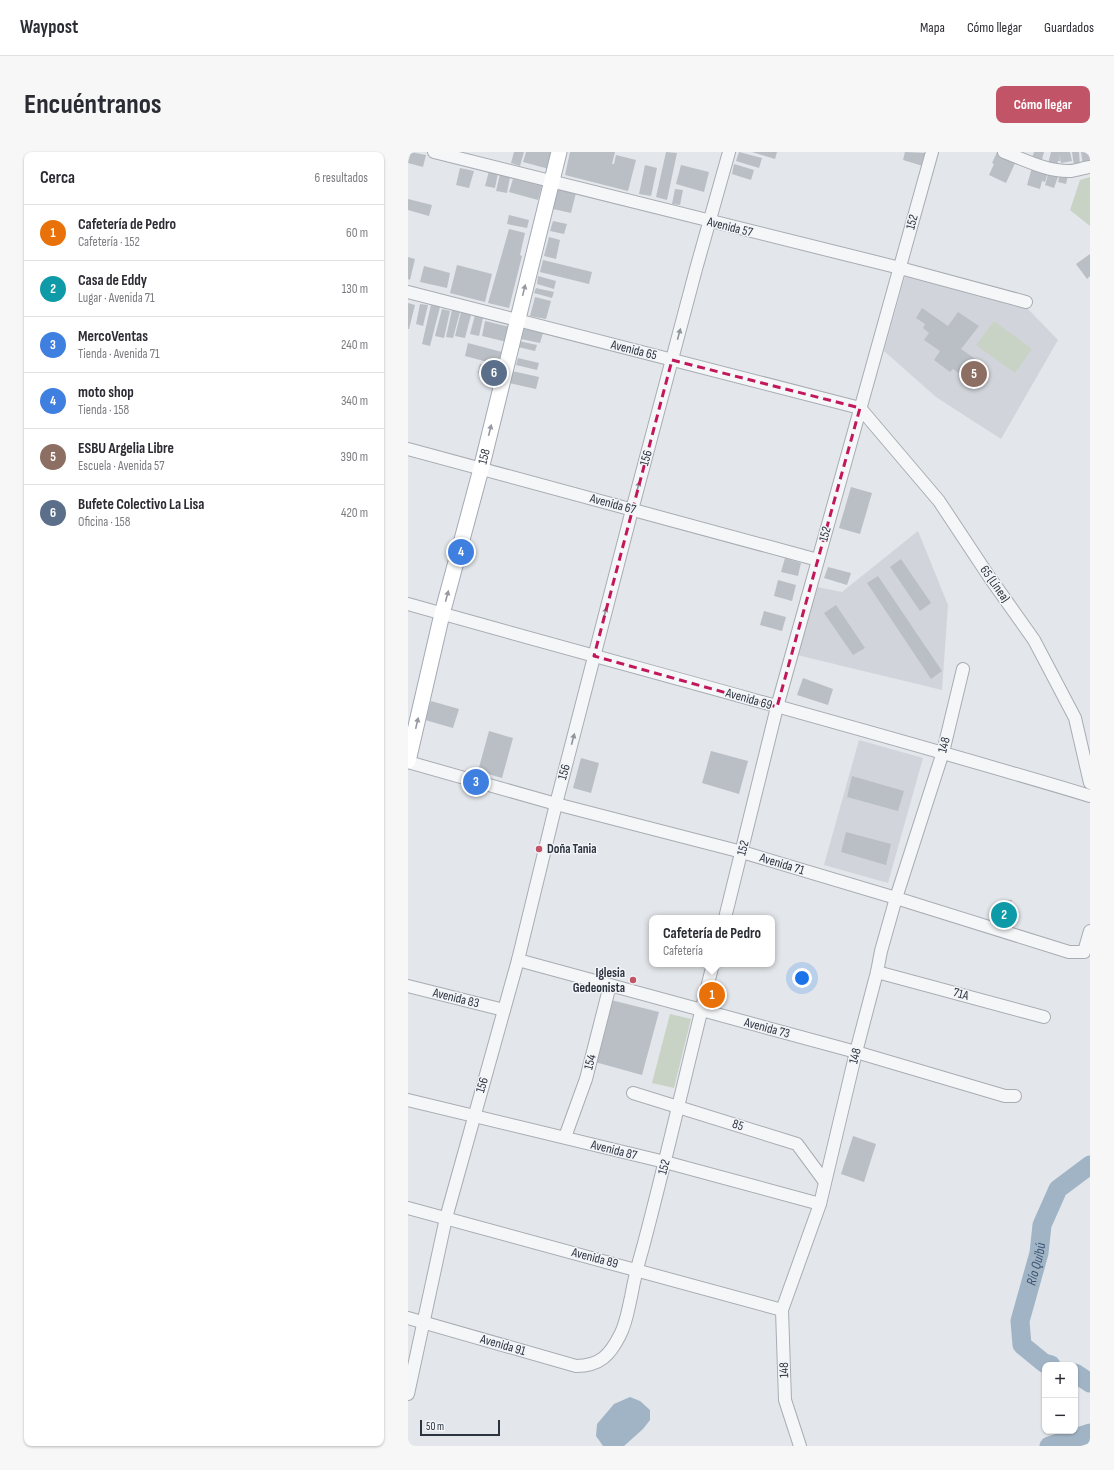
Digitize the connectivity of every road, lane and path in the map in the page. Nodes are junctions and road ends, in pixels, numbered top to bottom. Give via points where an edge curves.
1 (434, 152) edge
2 (559, 152) edge
3 (728, 152) edge
4 (932, 152) edge
5 (1004, 152) edge
6 (1090, 168) edge
7 (551, 182) junction
8 (710, 222) junction
9 (900, 268) junction
10 (408, 292) edge
11 (1026, 302) dead end
12 (517, 320) junction
13 (672, 360) junction
14 (860, 408) junction
15 (408, 449) edge
16 (481, 469) junction
17 (632, 510) junction
18 (818, 560) junction
19 (408, 604) edge
20 (442, 614) junction
21 (594, 656) junction
22 (963, 669) dead end
23 (777, 707) junction
24 (943, 752) junction
25 (408, 761) edge
26 (1090, 783) edge
27 (1090, 796) edge
28 (556, 804) junction
29 (742, 852) junction
30 (896, 898) junction
31 (726, 915) edge
32 (1090, 932) edge
33 (518, 960) junction
34 (712, 967) edge
35 (877, 972) junction
36 (610, 985) junction
37 (408, 986) edge
38 (504, 1010) junction
39 (701, 1010) junction
40 (1044, 1017) dead end
41 (856, 1052) junction
42 (633, 1093) dead end
43 (1015, 1096) dead end
44 (408, 1100) edge
45 (678, 1106) junction
46 (473, 1116) junction
47 (565, 1137) junction
48 (665, 1162) junction
49 (825, 1182) junction
50 (820, 1204) junction
51 (408, 1208) edge
52 (446, 1218) junction
53 (637, 1269) junction
54 (782, 1310) junction
55 (408, 1318) edge
56 (424, 1322) junction
57 (599, 1362) joint
58 (408, 1394) edge
59 (800, 1446) edge

1 - 7 street, Avenida 57
2 - 7 main road, 158
3 - 8 street, 156
4 - 9 street, 152
5 - 6 street via 1031,163 1057,169 1071,171
7 - 8 street, Avenida 57
12 -> 7 main road, 158
8 - 9 street, Avenida 57
13 -> 8 street, 156
9 - 11 street, Avenida 57
9 - 14 street, 152
10 - 12 street, Avenida 65
12 - 13 street, Avenida 65
16 -> 12 main road, 158
13 - 14 street, Avenida 65
17 -> 13 street, 156
14 - 18 street, 152
14 - 26 street, 65 (Línea) via 940,501 1034,640 1075,718
15 - 16 street, Avenida 67
16 - 17 street, Avenida 67
20 -> 16 main road, 158
17 - 18 street, Avenida 67
21 -> 17 street, 156
18 - 23 street, 152
19 - 20 street, Avenida 69
20 - 21 street, Avenida 69
25 -> 20 main road, 158
21 - 23 street, Avenida 69
28 -> 21 street, 156
22 - 24 street, 148
23 - 24 street, Avenida 69
23 - 29 street, 152
24 - 27 street, Avenida 69
24 - 30 street, 148
25 - 28 street, Avenida 71
28 - 29 street, Avenida 71
28 - 33 street, 156
29 - 30 street, Avenida 71
29 - 31 street, 152
30 - 32 street, Avenida 71 via 1069,952 1084,952
30 - 35 street, 148
33 - 36 street, Avenida 73
33 - 38 street, 156
34 - 39 street, 152
35 - 40 street, 71A
35 - 41 street, 148
36 - 39 street, Avenida 73
36 - 47 street, 154 via 586,1079
37 - 38 street, Avenida 83
38 - 46 street, 156
39 - 41 street, Avenida 73
39 - 45 street, 152
41 - 43 street, Avenida 73 via 1005,1096
41 - 49 street, 148
42 - 45 street, 85
44 - 46 street, Avenida 87
45 - 48 street, 152
45 - 49 street, 85 via 797,1144
46 - 47 street, Avenida 87
46 - 52 street, 156
47 - 48 street, Avenida 87
48 - 50 street, Avenida 87
48 - 53 street, 152
49 - 50 street, 148
50 - 54 street, 148
51 - 52 street, Avenida 89
52 - 53 street, Avenida 89
52 - 56 street, 156
53 - 54 street, Avenida 89
53 - 57 street, 152 via 621,1334 609,1353
54 - 59 street, 148 via 785,1400
55 - 56 street, Avenida 91
56 - 57 street, Avenida 91 via 576,1366 588,1366
56 - 58 street, 156

